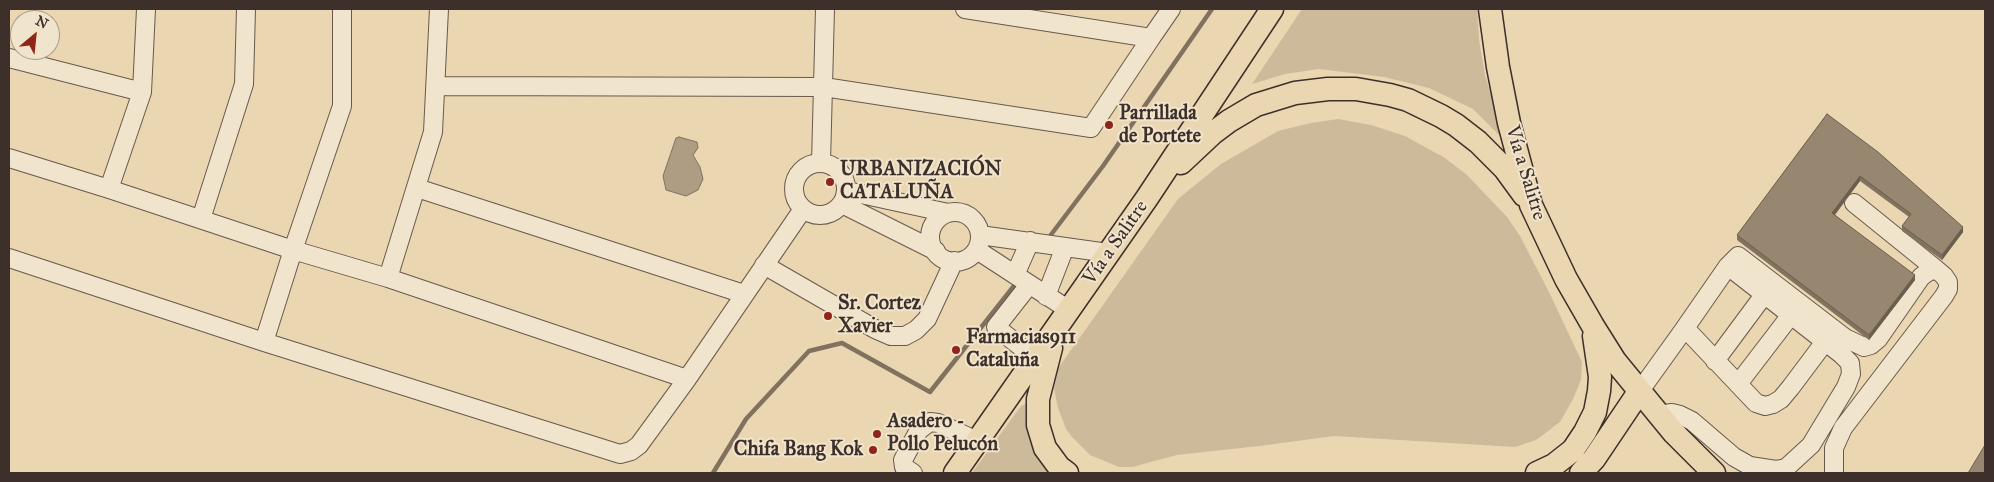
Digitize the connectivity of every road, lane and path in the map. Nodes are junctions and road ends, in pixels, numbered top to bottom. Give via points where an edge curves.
1 (146, 9) edge
2 (246, 9) edge
3 (342, 9) edge
4 (439, 9) edge
5 (824, 9) edge
6 (965, 9) edge
7 (1171, 9) edge
8 (1272, 9) edge
9 (1490, 9) edge
10 (1151, 38) junction
11 (9, 58) edge
12 (436, 86) junction
13 (824, 87) junction
14 (142, 92) junction
15 (9, 158) edge
16 (821, 163) junction
17 (417, 188) junction
18 (109, 189) junction
19 (844, 198) junction
20 (1147, 198) junction
21 (1854, 203) dead end
22 (1532, 205) junction
23 (802, 209) junction
24 (948, 213) junction
25 (201, 219) junction
26 (979, 242) junction
27 (1030, 242) junction
28 (1065, 247) junction
29 (293, 250) junction
30 (936, 251) junction
31 (1108, 253) junction
32 (9, 258) edge
33 (954, 261) junction
34 (764, 266) junction
35 (1728, 266) junction
36 (1937, 270) junction
37 (388, 278) junction
38 (1022, 280) junction
39 (744, 294) junction
40 (1764, 295) junction
41 (1046, 296) junction
42 (1796, 309) junction
43 (1069, 310) junction
44 (1592, 326) junction
45 (1684, 328) junction
46 (1056, 330) junction
47 (1829, 337) junction
48 (264, 342) junction
49 (1036, 359) junction
50 (1715, 361) junction
51 (687, 379) junction
52 (1738, 384) junction
53 (1639, 392) junction
54 (1658, 415) junction
55 (978, 441) junction
56 (1798, 458) junction
57 (906, 471) edge
58 (955, 473) edge
59 (1067, 473) edge
60 (1537, 473) edge
61 (1581, 473) edge
62 (1714, 473) edge
63 (1834, 473) edge

1 - 14 street
2 - 25 street via 244,84
3 - 29 street via 342,106
4 - 12 street
5 - 13 street
6 - 10 street
7 - 10 street
8 - 20 main road, Vía a Salitre
9 - 22 main road, Vía a Salitre via 1509,123
10 - 13 street via 1091,128
11 - 14 street
12 - 13 street
12 - 17 street via 433,132
13 - 16 street
14 - 18 street
15 - 18 street
16 - 19 street via 830,165 842,175
16 - 23 street via 804,169 794,184 794,193
17 - 37 street
17 - 39 street
18 - 25 street
19 - 23 street via 834,212 824,216 812,215
19 - 24 street
19 - 30 street
20 - 22 main road via 1200,144 1241,113 1294,93 1342,89 1390,95 1441,116 1478,142 1505,169
20 - 31 main road, Vía a Salitre
21 - 36 street
22 - 44 main road, Vía a Salitre
23 - 34 street
24 - 26 street via 970,216 977,224
24 - 30 street via 938,219 932,229 931,240
25 - 29 street
26 - 27 street
26 - 33 street via 967,259
26 - 38 street
27 - 28 street
27 - 38 street
28 - 31 street
28 - 41 street
29 - 37 street
29 - 48 street
30 - 33 street
31 - 43 main road, Vía a Salitre
32 - 48 street
33 - 34 street via 927,319 905,336 891,336 875,329
34 - 39 street
35 - 40 street
35 - 42 street via 1736,256 1740,257
35 - 45 street
36 - 47 street via 1921,277 1871,345 1864,347
36 - 63 street via 1948,282 1948,289 1843,428 1834,448
37 - 51 street
38 - 41 street
38 - 49 street via 996,327
39 - 51 street
40 - 42 street
40 - 50 street
41 - 43 street
42 - 47 street
42 - 52 street
43 - 46 main road, Vía a Salitre
44 - 53 main road
44 - 60 main road via 1600,377 1594,412 1573,450
45 - 50 street
45 - 53 street
46 - 49 main road, Vía a Salitre
46 - 59 main road via 1037,412 1045,448
47 - 52 street via 1781,399 1773,404 1756,403
47 - 56 street via 1850,363 1851,374 1811,444
48 - 51 street via 620,454 639,445
49 - 55 main road, Vía a Salitre
50 - 52 street
53 - 54 main road
53 - 61 main road
54 - 56 street via 1672,412 1692,421 1734,457 1750,466 1776,470 1786,468
54 - 62 main road
55 - 57 street via 930,422 919,430 910,445 903,460
55 - 58 main road, Vía a Salitre
56 - 63 street via 1818,454

